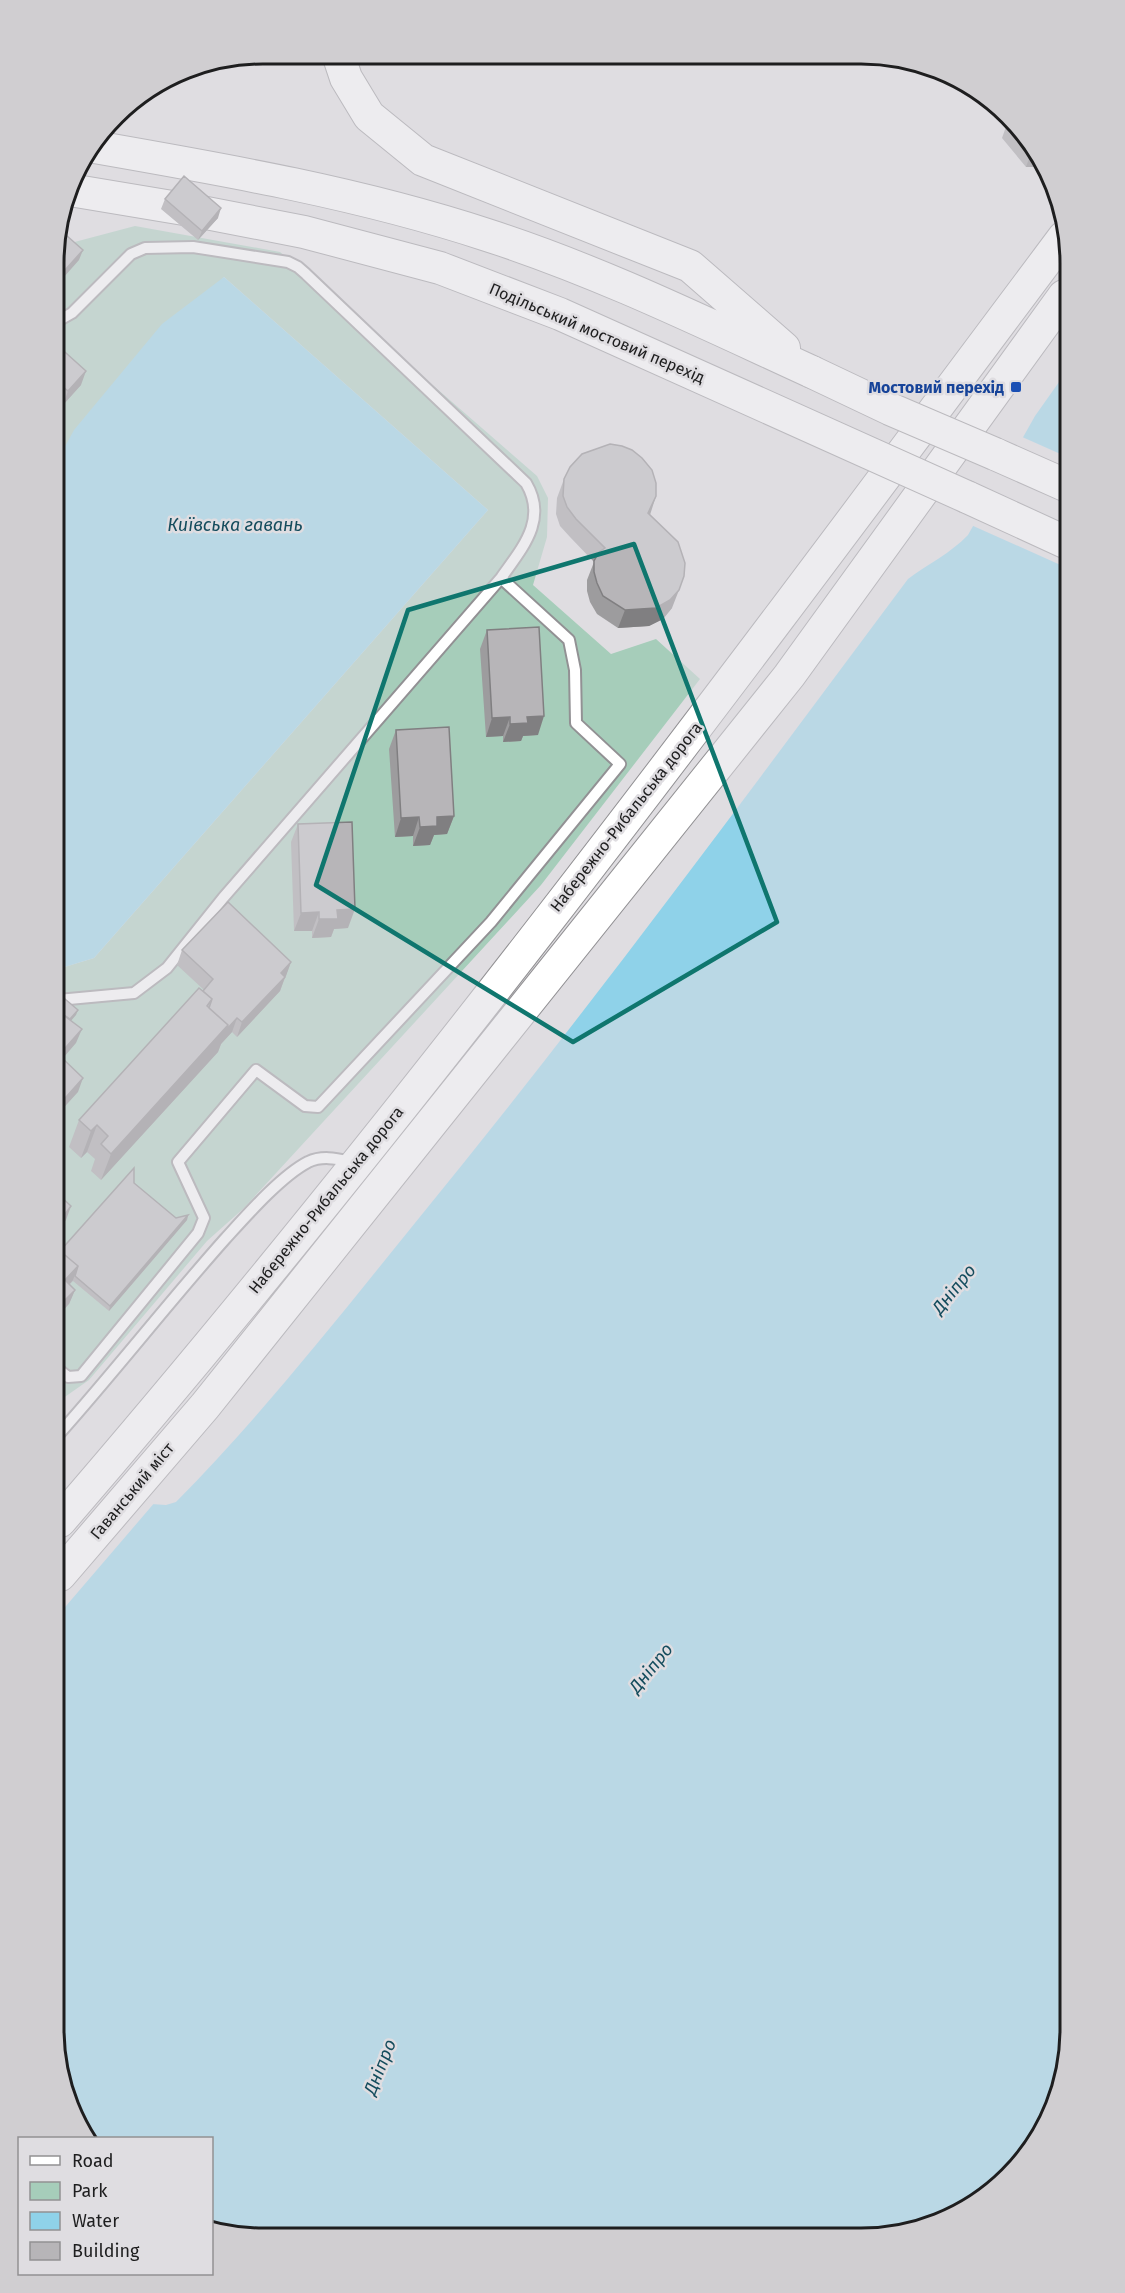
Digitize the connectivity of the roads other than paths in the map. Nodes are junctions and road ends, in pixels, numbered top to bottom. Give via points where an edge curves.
1 (341, 64) edge
2 (101, 148) edge
3 (78, 191) edge
4 (1059, 243) edge
5 (1060, 302) edge
6 (65, 317) edge
7 (812, 372) junction
8 (1060, 483) edge
9 (1060, 540) edge
10 (501, 578) junction
11 (65, 999) edge
12 (356, 1163) junction
13 (64, 1374) edge
14 (176, 1387) joint
15 (205, 1406) joint
16 (64, 1428) edge
17 (64, 1516) edge
18 (64, 1570) edge

1 - 7 main road via 369,116 423,160 690,266
2 - 7 main road via 247,173 387,206 487,235 592,274
3 - 9 main road, Подільський мостовий перехід, bridge via 304,232 440,268 560,314
4 - 12 main road, Набережно-Рибальська дорога via 758,647
5 - 15 main road, Набережно-Рибальська дорога via 789,676
6 - 10 lane via 131,254 145,248 193,247 288,262 298,267 526,483 535,505 532,529
7 - 8 main road, bridge
10 - 11 lane via 167,968 134,993
10 - 13 lane via 569,640 575,670 576,723 620,764 491,922 318,1107 305,1106 256,1070 178,1162 204,1218 198,1233 81,1376
12 - 14 main road, Набережно-Рибальська дорога
12 - 16 lane via 326,1157 293,1172 245,1217
14 - 17 main road, Гаванський міст
15 - 18 main road, Гаванський міст

